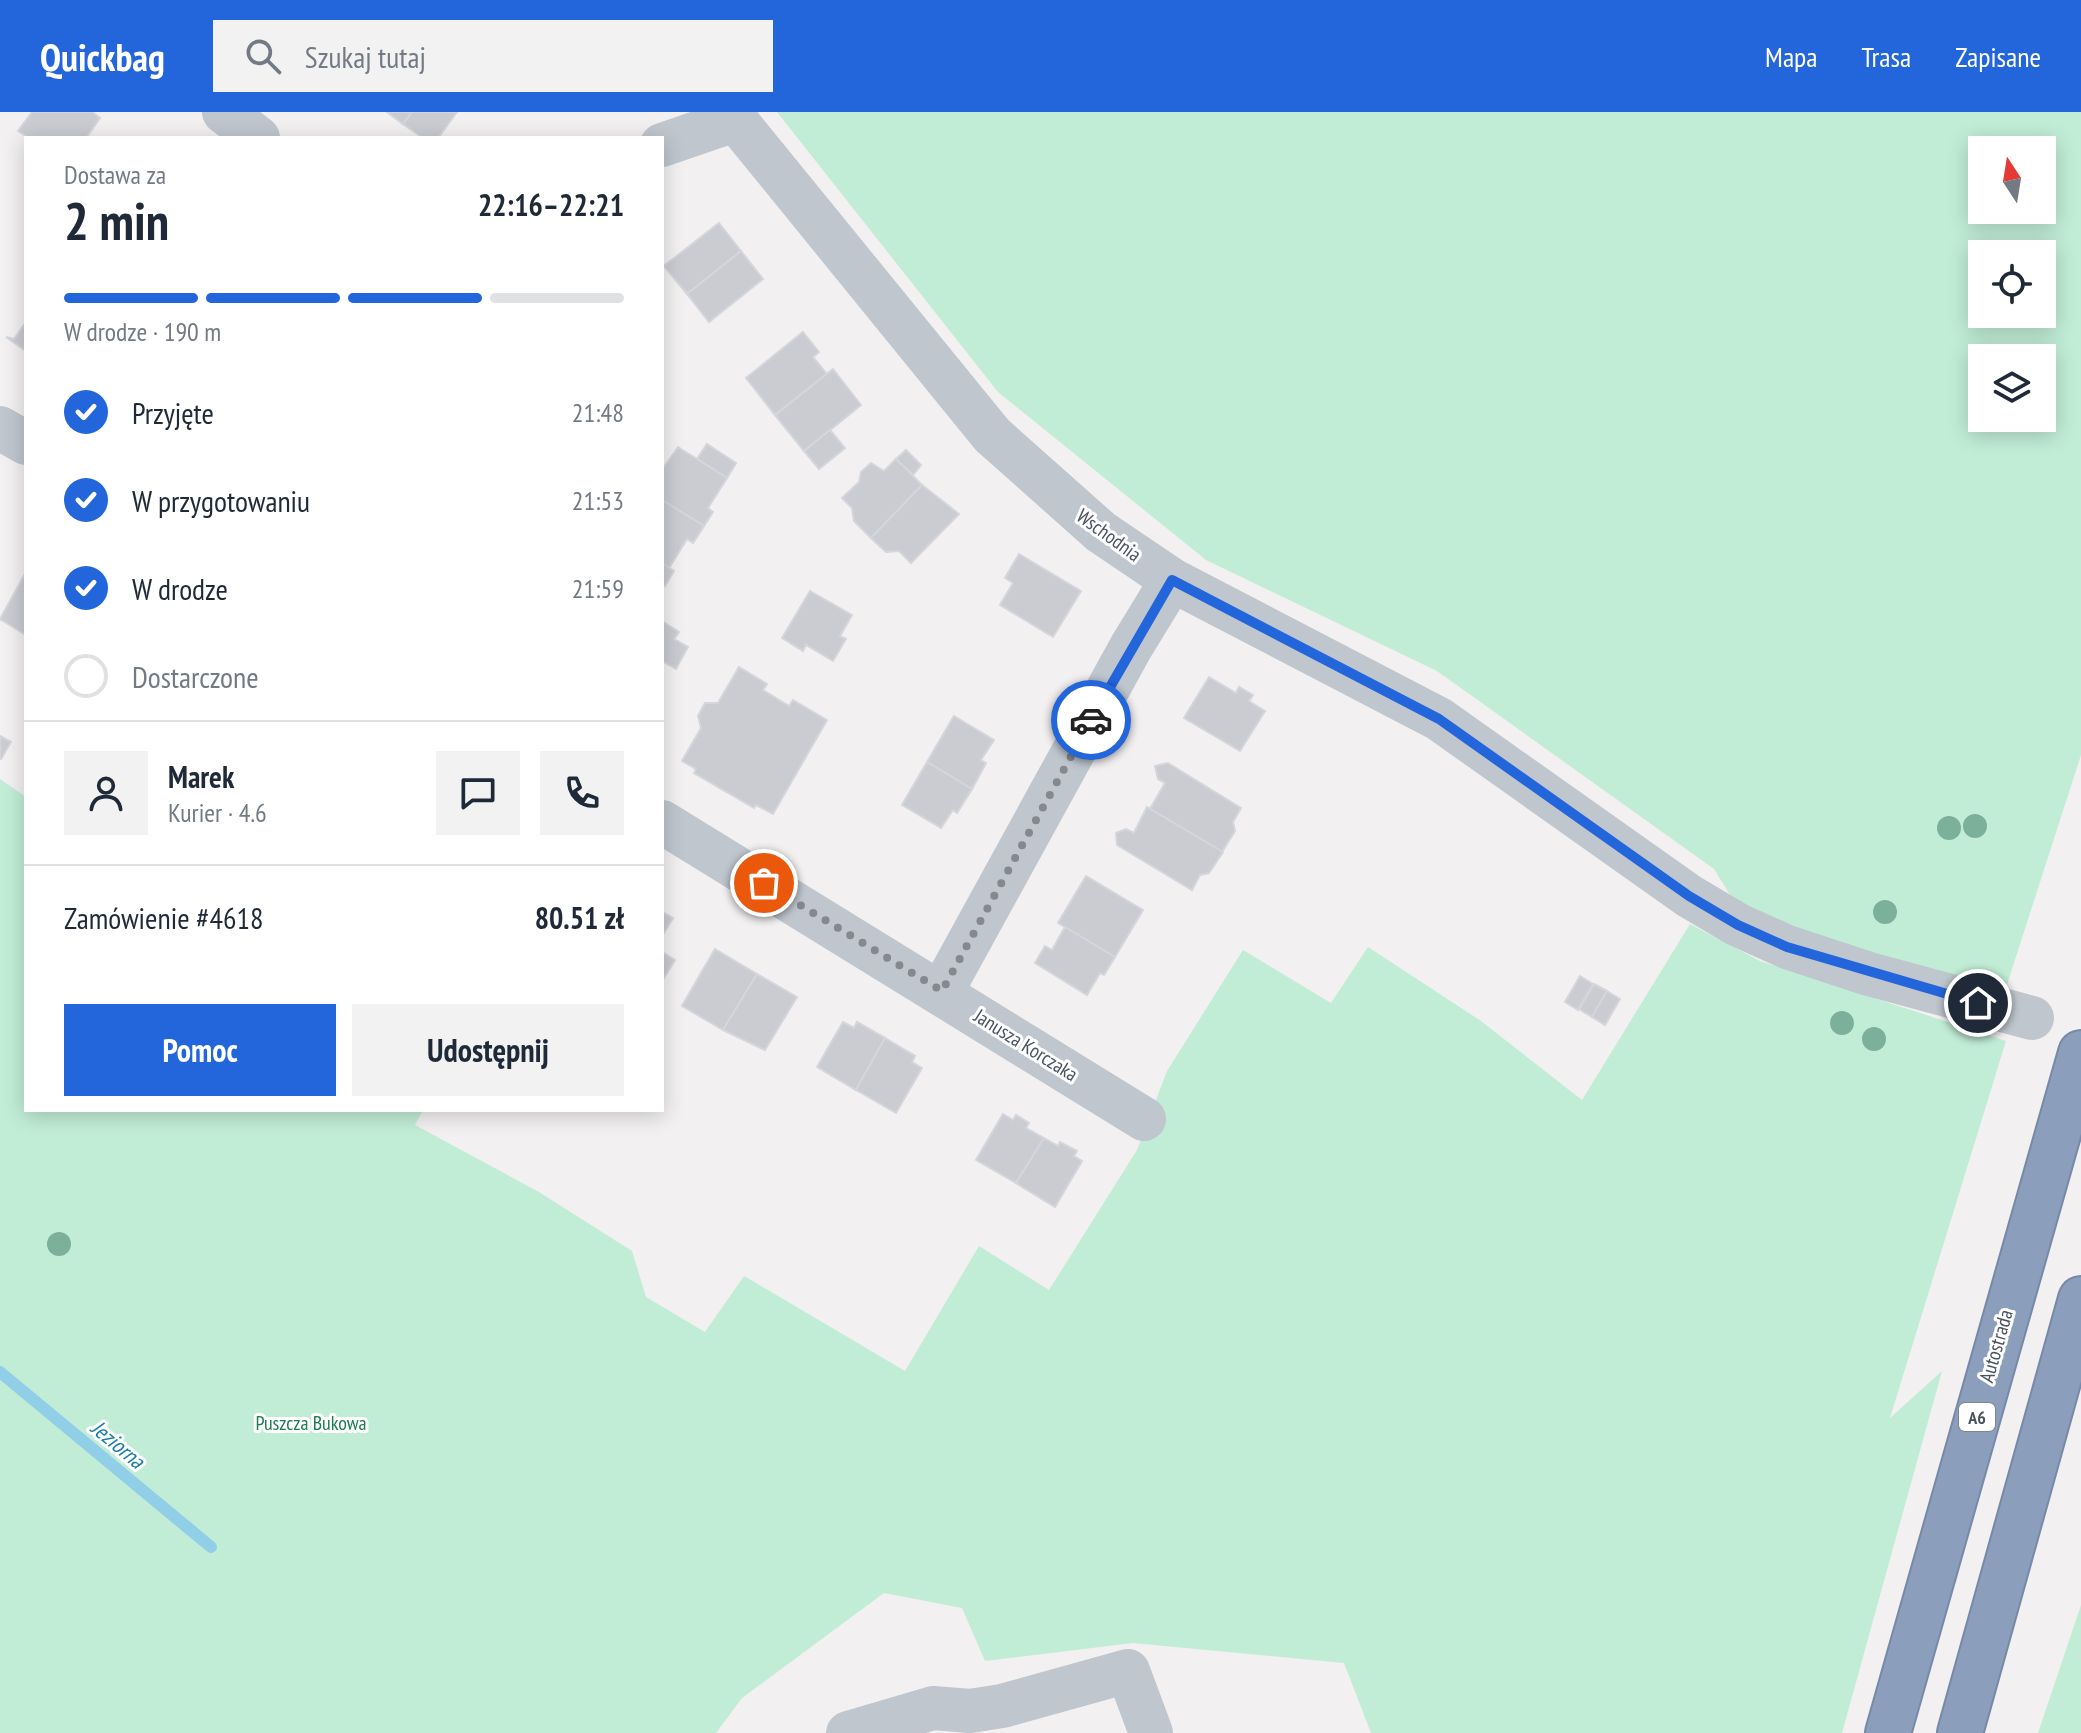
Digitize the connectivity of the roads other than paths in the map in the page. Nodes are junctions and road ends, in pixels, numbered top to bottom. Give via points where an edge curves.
1 (224, 112) edge
2 (732, 116) edge
3 (255, 136) edge
4 (664, 144) edge
5 (0, 428) edge
6 (24, 442) edge
7 (1172, 580) junction
8 (664, 823) edge
9 (942, 991) junction
10 (2032, 1018) dead end
11 (2081, 1053) edge
12 (1144, 1119) dead end
13 (2081, 1299) edge
14 (848, 1733) edge
15 (1151, 1733) edge
16 (1888, 1733) edge
17 (1960, 1733) edge

1 - 3 street
2 - 4 street
2 - 7 street, Wschodnia via 992,435 1101,532
5 - 6 street
7 - 9 street
7 - 10 street, Wschodnia via 1439,719 1738,925 1869,974
8 - 9 street, Janusza Korczaka
9 - 12 street, Janusza Korczaka
11 - 16 highway, Autostrada / A6
13 - 17 highway
14 - 15 street via 933,1708 970,1711 1002,1706 1128,1671

